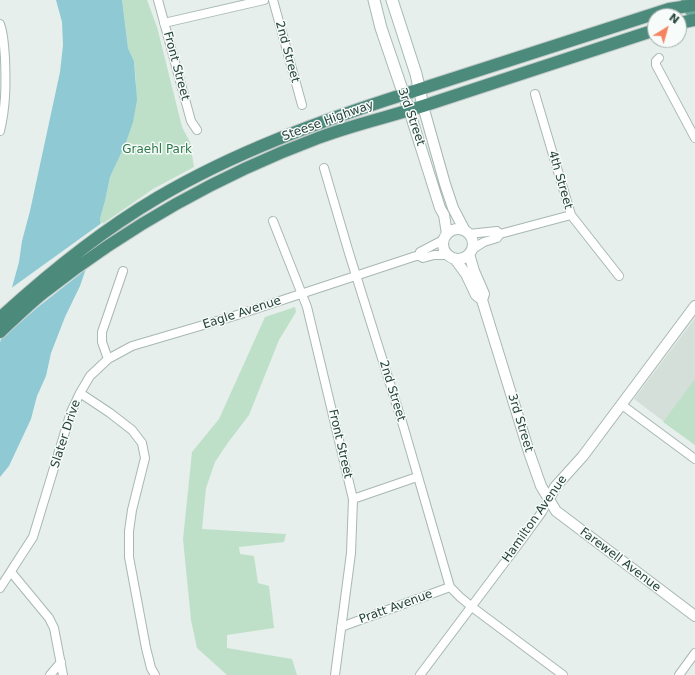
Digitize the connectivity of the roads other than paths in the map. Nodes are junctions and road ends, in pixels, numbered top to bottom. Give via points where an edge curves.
1 (158, 0) edge
2 (264, 0) edge
3 (273, 0) edge
4 (374, 0) edge
5 (392, 0) edge
6 (691, 7) edge
7 (164, 23) junction
8 (0, 24) edge
9 (647, 33) edge
10 (659, 58) dead end
11 (419, 89) junction
12 (404, 94) junction
13 (535, 94) dead end
14 (302, 104) dead end
15 (423, 106) junction
16 (409, 110) junction
17 (197, 130) dead end
18 (0, 131) edge
19 (695, 138) edge
20 (324, 168) dead end
21 (570, 215) junction
22 (273, 221) dead end
23 (467, 233) junction
24 (500, 234) junction
25 (445, 237) junction
26 (470, 252) junction
27 (419, 256) junction
28 (451, 257) junction
29 (123, 271) dead end
30 (357, 276) junction
31 (619, 276) dead end
32 (301, 293) junction
33 (482, 300) junction
34 (695, 306) edge
35 (0, 318) edge
36 (0, 332) edge
37 (108, 359) junction
38 (80, 393) junction
39 (622, 405) junction
40 (695, 459) edge
41 (417, 477) junction
42 (549, 499) junction
43 (353, 500) junction
44 (11, 572) junction
45 (450, 587) junction
46 (0, 588) edge
47 (472, 607) junction
48 (695, 616) edge
49 (341, 627) junction
50 (695, 653) edge
51 (61, 662) junction
52 (50, 675) edge
53 (63, 675) edge
54 (155, 675) edge
55 (334, 675) edge
56 (420, 675) edge
57 (563, 675) edge
58 (679, 675) edge

1 - 7 street, Front Street
2 - 7 street
3 - 14 street, 2nd Street
4 - 12 main road, 3rd Street
5 - 11 main road, 3rd Street
6 - 11 highway, Steese Highway via 668,9
7 - 17 street, Front Street via 191,121
8 - 18 street via 6,82
9 - 15 highway, Steese Highway
10 - 19 street via 656,65
11 - 12 highway, Steese Highway
11 - 15 main road, 3rd Street
12 - 16 main road, 3rd Street
12 - 35 highway, Steese Highway via 256,148 157,198 73,256
13 - 21 street, 4th Street
15 - 16 highway, Steese Highway
15 - 23 street, 3rd Street via 453,208
16 - 25 street, 3rd Street via 444,216
16 - 36 highway, Steese Highway via 320,137 219,181 123,235 80,264
20 - 30 street, 2nd Street
21 - 24 street
21 - 31 street, 4th Street
22 - 32 street, Front Street
23 - 24 street via 496,231
23 - 25 street via 454,230
23 - 26 street via 472,242
24 - 26 street
25 - 27 street, Eagle Avenue via 420,252
25 - 28 street via 443,248
26 - 28 street via 460,259
26 - 33 street, 3rd Street via 474,271 484,294
27 - 28 street, Eagle Avenue
27 - 30 street, Eagle Avenue
28 - 33 street, 3rd Street via 466,274 476,295
29 - 37 street via 102,332 102,342
30 - 32 street, Eagle Avenue
30 - 41 street, 2nd Street
32 - 37 street, Eagle Avenue via 132,346
32 - 43 street, Front Street via 307,307
33 - 42 street, 3rd Street via 529,452 541,486
34 - 39 street, Hamilton Avenue
37 - 38 street, Eagle Avenue via 90,376
38 - 44 street, Slater Drive via 33,537
38 - 54 street, Slater Drive via 132,430 142,443 145,458 132,510 129,556 146,648
39 - 40 street
39 - 42 street, Hamilton Avenue via 583,456 555,487
41 - 43 street
41 - 45 street, 2nd Street
42 - 47 street, Hamilton Avenue
42 - 48 street, Farewell Avenue via 556,511
43 - 49 street, Front Street via 351,553
44 - 46 street, Slater Drive
44 - 51 street via 49,618 54,628
45 - 47 street, 2nd Street
45 - 49 street, Pratt Avenue
47 - 56 street, Hamilton Avenue
47 - 57 street, 2nd Street
49 - 55 street, Front Street
50 - 58 street
51 - 52 street
51 - 53 street

